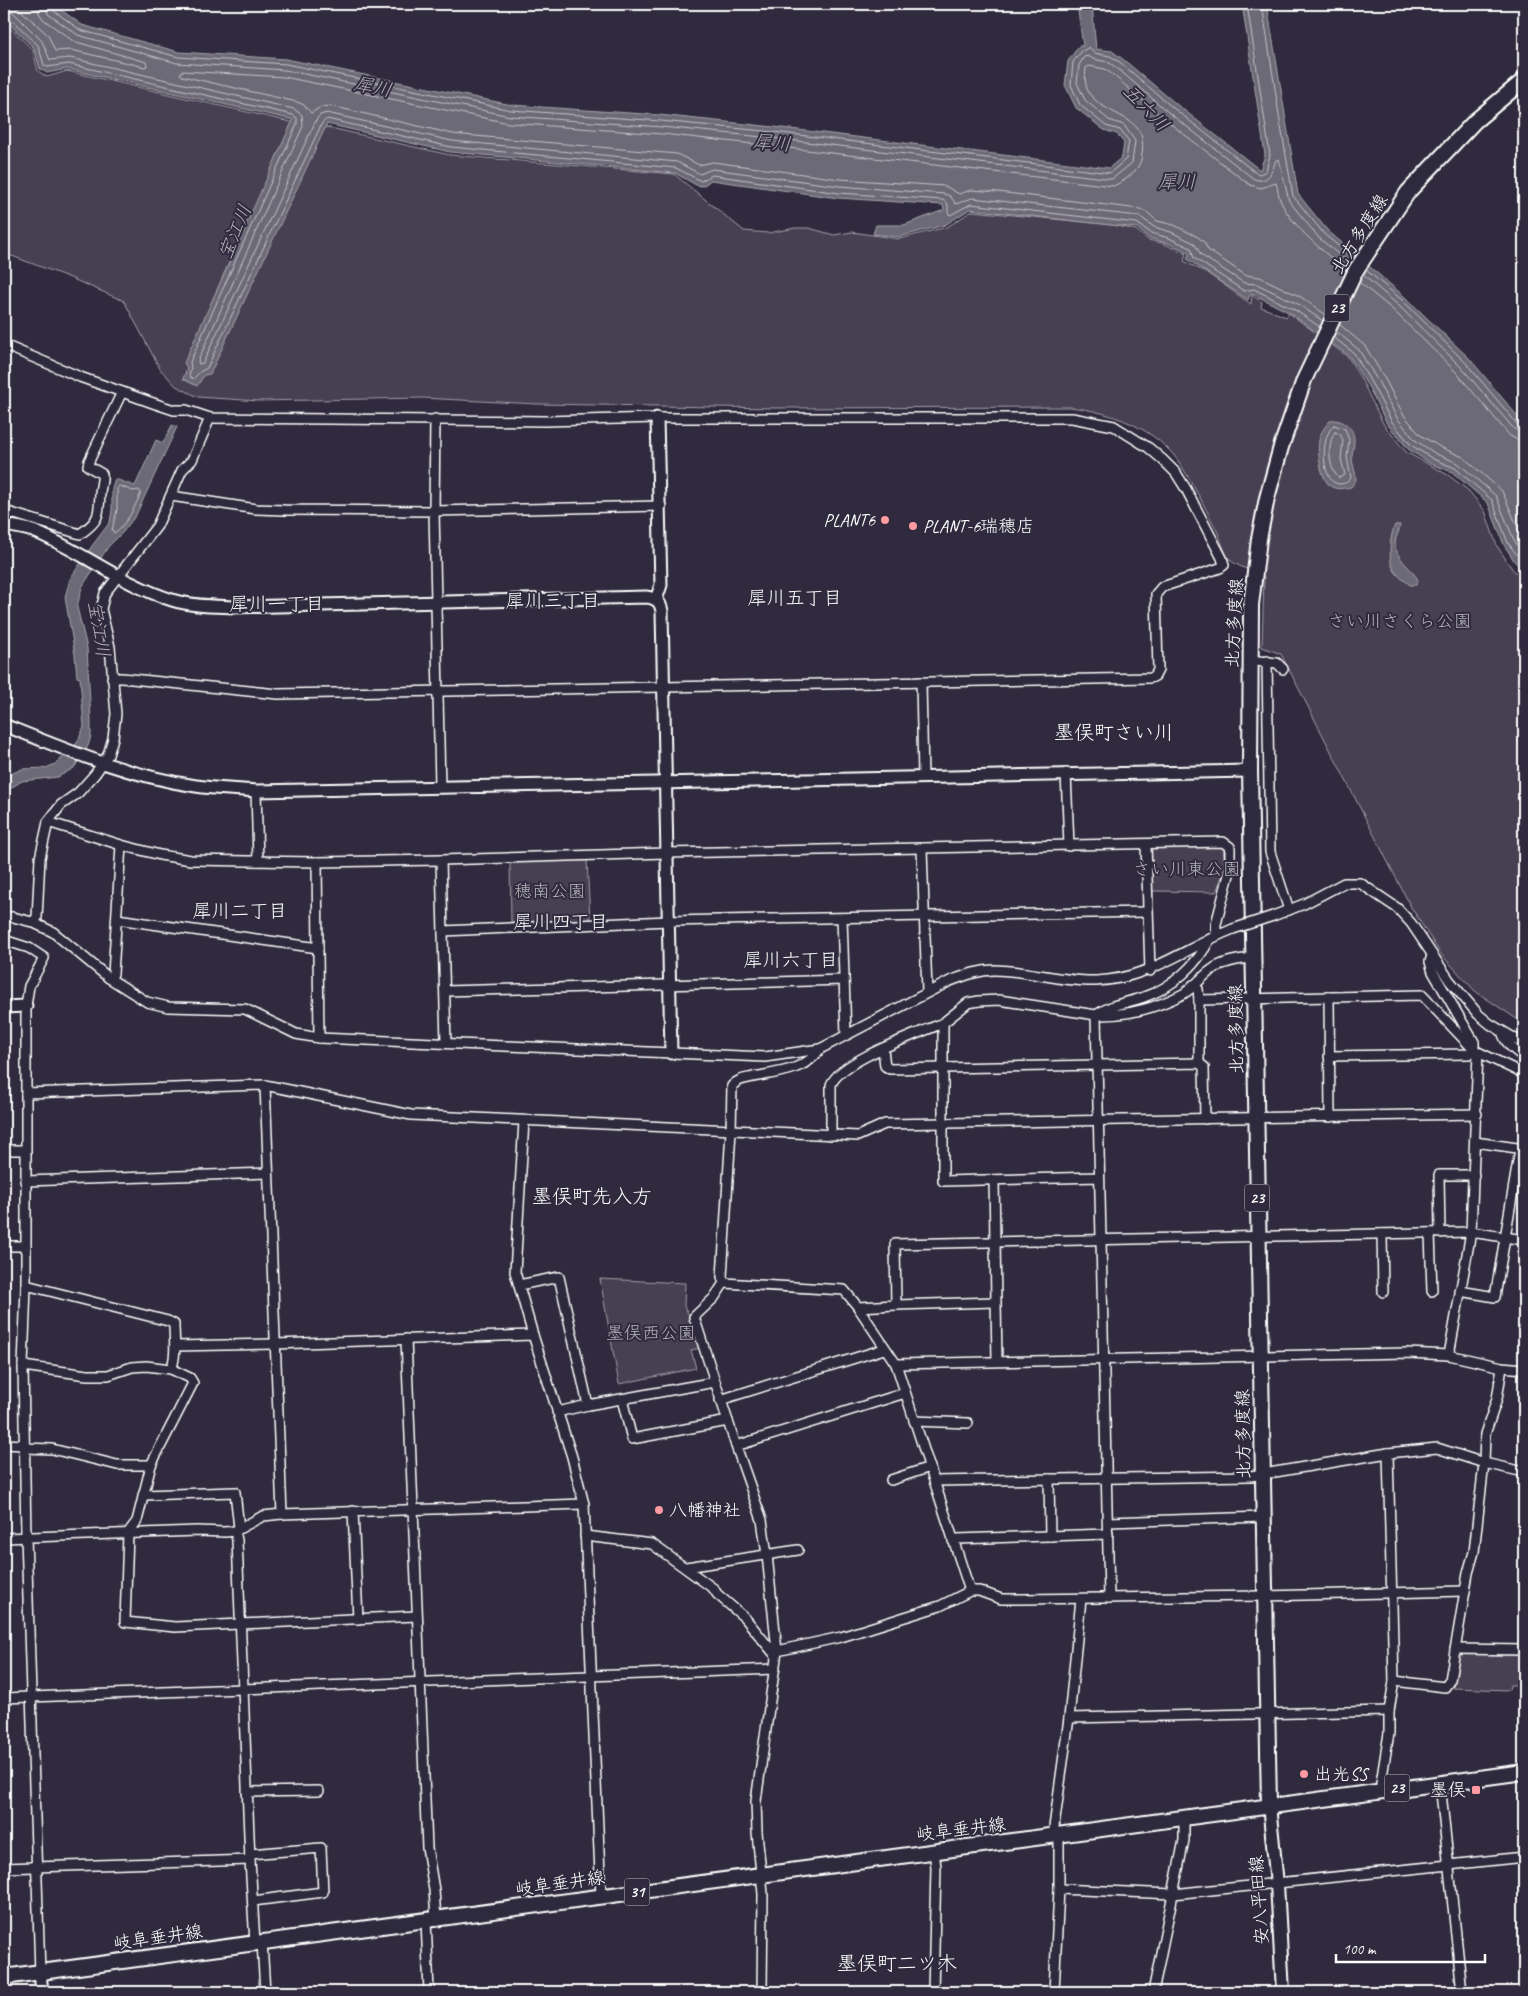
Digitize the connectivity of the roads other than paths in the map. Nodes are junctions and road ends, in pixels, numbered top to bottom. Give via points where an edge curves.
1 (1524, 80) edge
2 (4, 345) edge
3 (122, 392) junction
4 (210, 418) junction
5 (657, 418) junction
6 (435, 419) junction
7 (171, 496) junction
8 (660, 506) junction
9 (434, 511) junction
10 (4, 518) edge
11 (4, 525) edge
12 (114, 574) junction
13 (656, 600) junction
14 (436, 601) junction
15 (1250, 660) junction
16 (1267, 661) junction
17 (1283, 669) dead end
18 (112, 678) junction
19 (922, 682) junction
20 (663, 687) junction
21 (438, 691) junction
22 (4, 725) edge
23 (103, 763) junction
24 (1250, 770) junction
25 (1066, 773) junction
26 (923, 777) junction
27 (665, 781) junction
28 (440, 786) junction
29 (256, 791) junction
30 (48, 822) junction
31 (1146, 844) junction
32 (121, 845) junction
33 (1069, 846) junction
34 (922, 848) junction
35 (666, 853) junction
36 (441, 860) junction
37 (258, 861) junction
38 (317, 862) junction
39 (1289, 910) junction
40 (1147, 912) junction
41 (924, 916) junction
42 (4, 917) edge
43 (842, 918) junction
44 (117, 919) junction
45 (668, 921) junction
46 (32, 922) junction
47 (443, 931) junction
48 (1213, 937) junction
49 (4, 940) edge
50 (318, 948) junction
51 (1432, 955) junction
52 (1254, 958) junction
53 (1150, 970) junction
54 (109, 978) junction
55 (844, 980) junction
56 (1193, 985) junction
57 (669, 986) junction
58 (445, 991) junction
59 (927, 992) junction
60 (1329, 997) junction
61 (1253, 999) junction
62 (1199, 1000) junction
63 (26, 1006) junction
64 (4, 1007) edge
65 (1096, 1015) junction
66 (943, 1023) junction
67 (1502, 1032) junction
68 (846, 1034) junction
69 (319, 1038) junction
70 (446, 1043) junction
71 (1524, 1044) edge
72 (820, 1049) junction
73 (883, 1049) junction
74 (1476, 1051) junction
75 (671, 1053) junction
76 (1329, 1056) junction
77 (1524, 1057) edge
78 (1199, 1063) junction
79 (1097, 1065) junction
80 (942, 1068) junction
81 (1524, 1074) edge
82 (265, 1085) junction
83 (26, 1093) junction
84 (1477, 1114) junction
85 (1330, 1117) junction
86 (1256, 1118) junction
87 (1205, 1119) junction
88 (1098, 1120) junction
89 (524, 1121) junction
90 (942, 1123) junction
91 (731, 1131) junction
92 (831, 1135) junction
93 (1475, 1142) junction
94 (1522, 1149) edge
95 (4, 1150) edge
96 (24, 1150) junction
97 (268, 1172) junction
98 (1474, 1175) junction
99 (1099, 1177) junction
100 (994, 1180) junction
101 (25, 1181) junction
102 (1471, 1232) junction
103 (1430, 1233) junction
104 (1440, 1233) junction
105 (1382, 1234) junction
106 (1505, 1236) junction
107 (1258, 1237) junction
108 (1102, 1240) junction
109 (1524, 1240) edge
110 (996, 1242) junction
111 (4, 1246) edge
112 (25, 1246) junction
113 (724, 1283) junction
114 (518, 1285) junction
115 (26, 1287) junction
116 (1432, 1291) dead end
117 (1460, 1291) junction
118 (1383, 1292) dead end
119 (995, 1302) junction
120 (896, 1305) junction
121 (858, 1307) junction
122 (533, 1334) junction
123 (406, 1340) junction
124 (275, 1344) junction
125 (175, 1346) junction
126 (884, 1349) junction
127 (1449, 1355) junction
128 (1260, 1357) junction
129 (1104, 1360) junction
130 (997, 1361) junction
131 (896, 1364) junction
132 (23, 1366) junction
133 (1502, 1367) junction
134 (1524, 1369) edge
135 (171, 1370) junction
136 (715, 1382) junction
137 (905, 1392) junction
138 (622, 1398) junction
139 (720, 1400) junction
140 (588, 1405) junction
141 (557, 1412) junction
142 (728, 1421) junction
143 (914, 1421) junction
144 (968, 1423) dead end
145 (4, 1444) edge
146 (24, 1446) junction
147 (736, 1446) junction
148 (1388, 1453) junction
149 (1484, 1463) junction
150 (151, 1465) junction
151 (930, 1467) junction
152 (1524, 1472) edge
153 (1263, 1474) junction
154 (1107, 1478) junction
155 (1049, 1479) junction
156 (891, 1480) dead end
157 (935, 1481) junction
158 (143, 1495) junction
159 (584, 1504) junction
160 (413, 1509) junction
161 (353, 1511) junction
162 (282, 1514) junction
163 (1264, 1517) junction
164 (1108, 1522) junction
165 (237, 1530) junction
166 (128, 1533) junction
167 (1108, 1534) junction
168 (26, 1536) junction
169 (585, 1536) junction
170 (1050, 1536) junction
171 (4, 1538) edge
172 (953, 1541) junction
173 (798, 1550) dead end
174 (768, 1555) junction
175 (686, 1567) junction
176 (970, 1591) junction
177 (1465, 1591) junction
178 (1393, 1593) junction
179 (1264, 1596) junction
180 (1110, 1598) junction
181 (1081, 1599) junction
182 (417, 1616) junction
183 (358, 1619) junction
184 (241, 1625) junction
185 (1455, 1649) junction
186 (1524, 1650) edge
187 (776, 1653) junction
188 (775, 1669) junction
189 (590, 1676) junction
190 (419, 1681) junction
191 (1394, 1681) junction
192 (244, 1688) junction
193 (32, 1697) junction
194 (4, 1698) edge
195 (1389, 1711) junction
196 (1267, 1715) junction
197 (1069, 1718) junction
198 (1524, 1772) edge
199 (1440, 1783) junction
200 (1381, 1790) junction
201 (319, 1791) dead end
202 (247, 1792) junction
203 (1269, 1805) junction
204 (1184, 1818) junction
205 (1057, 1835) junction
206 (934, 1851) junction
207 (250, 1857) junction
208 (1524, 1857) edge
209 (1448, 1865) junction
210 (36, 1867) junction
211 (4, 1868) edge
212 (762, 1874) junction
213 (1277, 1884) junction
214 (1059, 1888) junction
215 (1173, 1894) junction
216 (601, 1897) junction
217 (253, 1901) junction
218 (431, 1919) junction
219 (258, 1942) junction
220 (40, 1973) junction
221 (4, 1977) edge
222 (42, 1992) edge
223 (265, 1992) edge
224 (429, 1992) edge
225 (762, 1992) edge
226 (933, 1992) edge
227 (1054, 1992) edge
228 (1153, 1992) edge
229 (1284, 1992) edge
230 (1462, 1992) edge

1 - 15 main road, 北方多度線 / 23 via 1475,121 1408,192 1356,270 1304,380 1281,447 1259,539
2 - 3 street
3 - 4 street via 174,410 186,410
3 - 10 street via 88,462 90,469 102,474 103,480 100,511 90,527 80,534 8,512
4 - 6 street
4 - 7 street via 192,460 182,470
5 - 6 street
5 - 8 street
5 - 19 street via 1072,418 1114,426 1149,448 1176,473 1224,565 1162,587 1156,594 1156,676
6 - 9 street
7 - 9 street via 256,509
7 - 12 street via 157,526
8 - 9 street
8 - 13 street via 661,585
9 - 14 street
11 - 12 street via 36,532
12 - 14 street via 172,600 195,605 233,607
12 - 18 street via 101,609 110,647
13 - 14 street via 646,596
13 - 20 street via 662,611
14 - 21 street
15 - 16 street
15 - 24 main road, 北方多度線 / 23
16 - 17 street via 1277,663
16 - 39 street via 1270,852
18 - 21 street via 278,694
18 - 23 street via 116,714 113,738
19 - 20 street
19 - 26 street
20 - 21 street
20 - 27 street
21 - 28 street
22 - 23 street
23 - 29 street via 180,784
23 - 30 street
24 - 25 street
24 - 52 main road, 北方多度線 / 23
25 - 26 street
25 - 33 street
26 - 27 street
27 - 28 street
27 - 35 street
28 - 29 street
29 - 37 street
30 - 32 street
30 - 46 street via 40,858 37,918
31 - 33 street
31 - 40 street
31 - 48 street via 1223,842 1230,847 1230,871
32 - 37 street via 191,860
32 - 44 street
33 - 34 street
34 - 35 street
34 - 41 street
35 - 36 street
35 - 45 street
36 - 38 street
36 - 47 street
37 - 38 street
38 - 50 street
39 - 48 street, bridge
39 - 51 street via 1344,883 1360,883 1397,908 1411,922
40 - 41 street
40 - 53 street
41 - 43 street
41 - 59 street
42 - 46 street
43 - 45 street
43 - 55 street
44 - 50 street
44 - 54 street via 113,974
45 - 47 street
45 - 57 street
46 - 54 street via 53,932
47 - 58 street
48 - 53 street
48 - 65 street via 1202,954 1168,986 1145,997 1109,1006
49 - 63 street via 29,948 44,958 28,986
50 - 69 street
51 - 67 street via 1478,1014
51 - 74 street via 1433,972 1470,1032
52 - 56 street via 1237,959 1214,968
52 - 61 main road, 北方多度線 / 23
53 - 59 street via 1125,978 1096,981 1062,980 993,970 950,980
54 - 69 street via 147,1002 168,1007 245,1008 296,1034
55 - 57 street
55 - 68 street
56 - 62 street via 1198,989
56 - 65 street via 1184,993 1149,1009 1117,1016
57 - 58 street
57 - 75 street
58 - 70 street
59 - 68 street
60 - 61 street
60 - 74 street via 1422,995
60 - 76 street
61 - 62 street
61 - 86 main road, 北方多度線 / 23
62 - 78 street
63 - 64 street
63 - 83 street
65 - 66 street via 999,1000 979,1000 968,1003
65 - 79 street
66 - 73 street
66 - 80 street
67 - 71 street
67 - 77 street via 1508,1045
68 - 72 street
69 - 70 street
70 - 75 street
72 - 75 street via 766,1057
72 - 91 street via 803,1066 736,1082 732,1086
73 - 80 street via 885,1066 890,1070
73 - 92 street via 857,1060 833,1078
74 - 76 street via 1449,1055
74 - 81 street
74 - 84 street
76 - 85 street
78 - 79 street
78 - 87 street via 1204,1067
79 - 80 street
79 - 88 street
80 - 90 street
82 - 83 street
82 - 89 street via 411,1115
82 - 97 street
83 - 96 street
84 - 85 street
84 - 93 street
85 - 86 street
86 - 87 street
86 - 107 main road, 北方多度線 / 23
87 - 88 street
88 - 90 street
88 - 99 street
89 - 91 street
89 - 114 street via 515,1272
90 - 92 street via 885,1124 858,1136
90 - 100 street via 943,1181
91 - 92 street
91 - 113 street
93 - 94 street
93 - 98 street
94 - 106 street
95 - 96 street
96 - 101 street
97 - 101 street
97 - 124 street
98 - 102 street
98 - 104 street via 1439,1175
99 - 100 street
99 - 108 street
100 - 110 street
101 - 112 street
102 - 104 street
102 - 106 street
102 - 117 street
103 - 104 street
103 - 105 street
103 - 116 street
105 - 107 street
105 - 118 street
106 - 109 street
106 - 117 street via 1495,1297
107 - 108 street
107 - 128 main road, 北方多度線 / 23
108 - 110 street
108 - 129 street
110 - 119 street
110 - 120 street via 895,1244
111 - 112 street
112 - 115 street
113 - 121 street via 844,1290
113 - 136 street via 694,1317
114 - 122 street
114 - 140 street via 559,1277
115 - 125 street via 79,1297 168,1321 174,1324
115 - 132 street
117 - 127 street
119 - 120 street
119 - 130 street
120 - 121 street
121 - 126 street
122 - 123 street
122 - 141 street
123 - 124 street
123 - 160 street
124 - 125 street
124 - 162 street
125 - 135 street
126 - 131 street
126 - 139 street
127 - 128 street
127 - 133 street
128 - 129 street
128 - 153 main road, 北方多度線 / 23
129 - 130 street
129 - 154 street
130 - 131 street
131 - 137 street
132 - 135 street via 87,1375 108,1375 146,1366
132 - 146 street
133 - 134 street
133 - 149 street via 1497,1399 1485,1434
135 - 150 street via 190,1378 193,1383
136 - 138 street
136 - 139 street
137 - 143 street
137 - 147 street
138 - 140 street
138 - 142 street via 632,1439
139 - 142 street
140 - 141 street
141 - 159 street
142 - 147 street
143 - 144 street
143 - 151 street
145 - 146 street
146 - 150 street via 52,1449 117,1465
146 - 168 street
147 - 174 street via 762,1520
148 - 149 street via 1443,1449
148 - 153 street
148 - 178 street
149 - 152 street
149 - 177 street via 1474,1552
150 - 158 street
151 - 156 street
151 - 157 street
153 - 154 street
153 - 163 main road, 北方多度線 / 23
154 - 155 street
154 - 164 street
155 - 157 street
155 - 170 street
157 - 172 street
158 - 165 street via 235,1492
158 - 166 street via 137,1521
159 - 160 street
159 - 169 street
160 - 161 street
160 - 182 street
161 - 162 street
161 - 183 street
162 - 165 street via 263,1516
163 - 164 street
163 - 179 main road, 北方多度線 / 23
164 - 167 street
165 - 166 street
165 - 184 street
166 - 168 street
166 - 184 street via 125,1622 175,1627
167 - 170 street
167 - 180 street
168 - 171 street
168 - 193 street
169 - 175 street via 652,1544
169 - 189 street
170 - 172 street
172 - 176 street
173 - 174 street
174 - 175 street
174 - 187 street
175 - 187 street via 745,1618
176 - 181 street via 1001,1599
176 - 187 street via 940,1606
177 - 178 street
177 - 185 street
178 - 179 street
178 - 191 street
179 - 180 street
179 - 196 main road, 北方多度線 / 23
180 - 181 street
181 - 197 street
182 - 183 street
182 - 190 street
183 - 184 street
184 - 192 street
185 - 186 street
185 - 191 street via 1450,1680 1445,1687
187 - 188 street
188 - 189 street
188 - 212 street via 756,1801
189 - 190 street
189 - 216 street
190 - 192 street
190 - 218 street via 426,1848 434,1890
191 - 195 street
192 - 193 street
192 - 202 street
193 - 194 street
193 - 210 street
195 - 196 street
195 - 200 street
196 - 197 street
196 - 203 main road, 北方多度線 / 23
197 - 205 street via 1056,1811
198 - 199 main road, 23
199 - 200 main road, 23
199 - 209 street
200 - 203 main road, 23
201 - 202 street
202 - 207 street
203 - 204 main road, 岐阜垂井線 / 31
203 - 213 main road, 安八平田線
204 - 205 main road, 岐阜垂井線 / 31
204 - 215 street via 1184,1840
205 - 206 main road, 岐阜垂井線 / 31
205 - 214 street
206 - 212 main road, 岐阜垂井線 / 31
206 - 226 street
207 - 210 street
207 - 217 street
207 - 217 street via 321,1848 323,1892
208 - 209 street
209 - 213 street
209 - 230 street
210 - 211 street
210 - 220 street
212 - 216 main road, 岐阜垂井線 / 31
212 - 225 street
213 - 215 street
213 - 229 main road, 安八平田線
214 - 215 street
214 - 227 street
215 - 228 street
216 - 218 main road, 岐阜垂井線 / 31
217 - 219 street
218 - 219 main road, 岐阜垂井線 / 31
218 - 224 street
219 - 220 main road, 岐阜垂井線 / 31
219 - 223 street
220 - 221 main road, 岐阜垂井線 / 31
220 - 222 street

